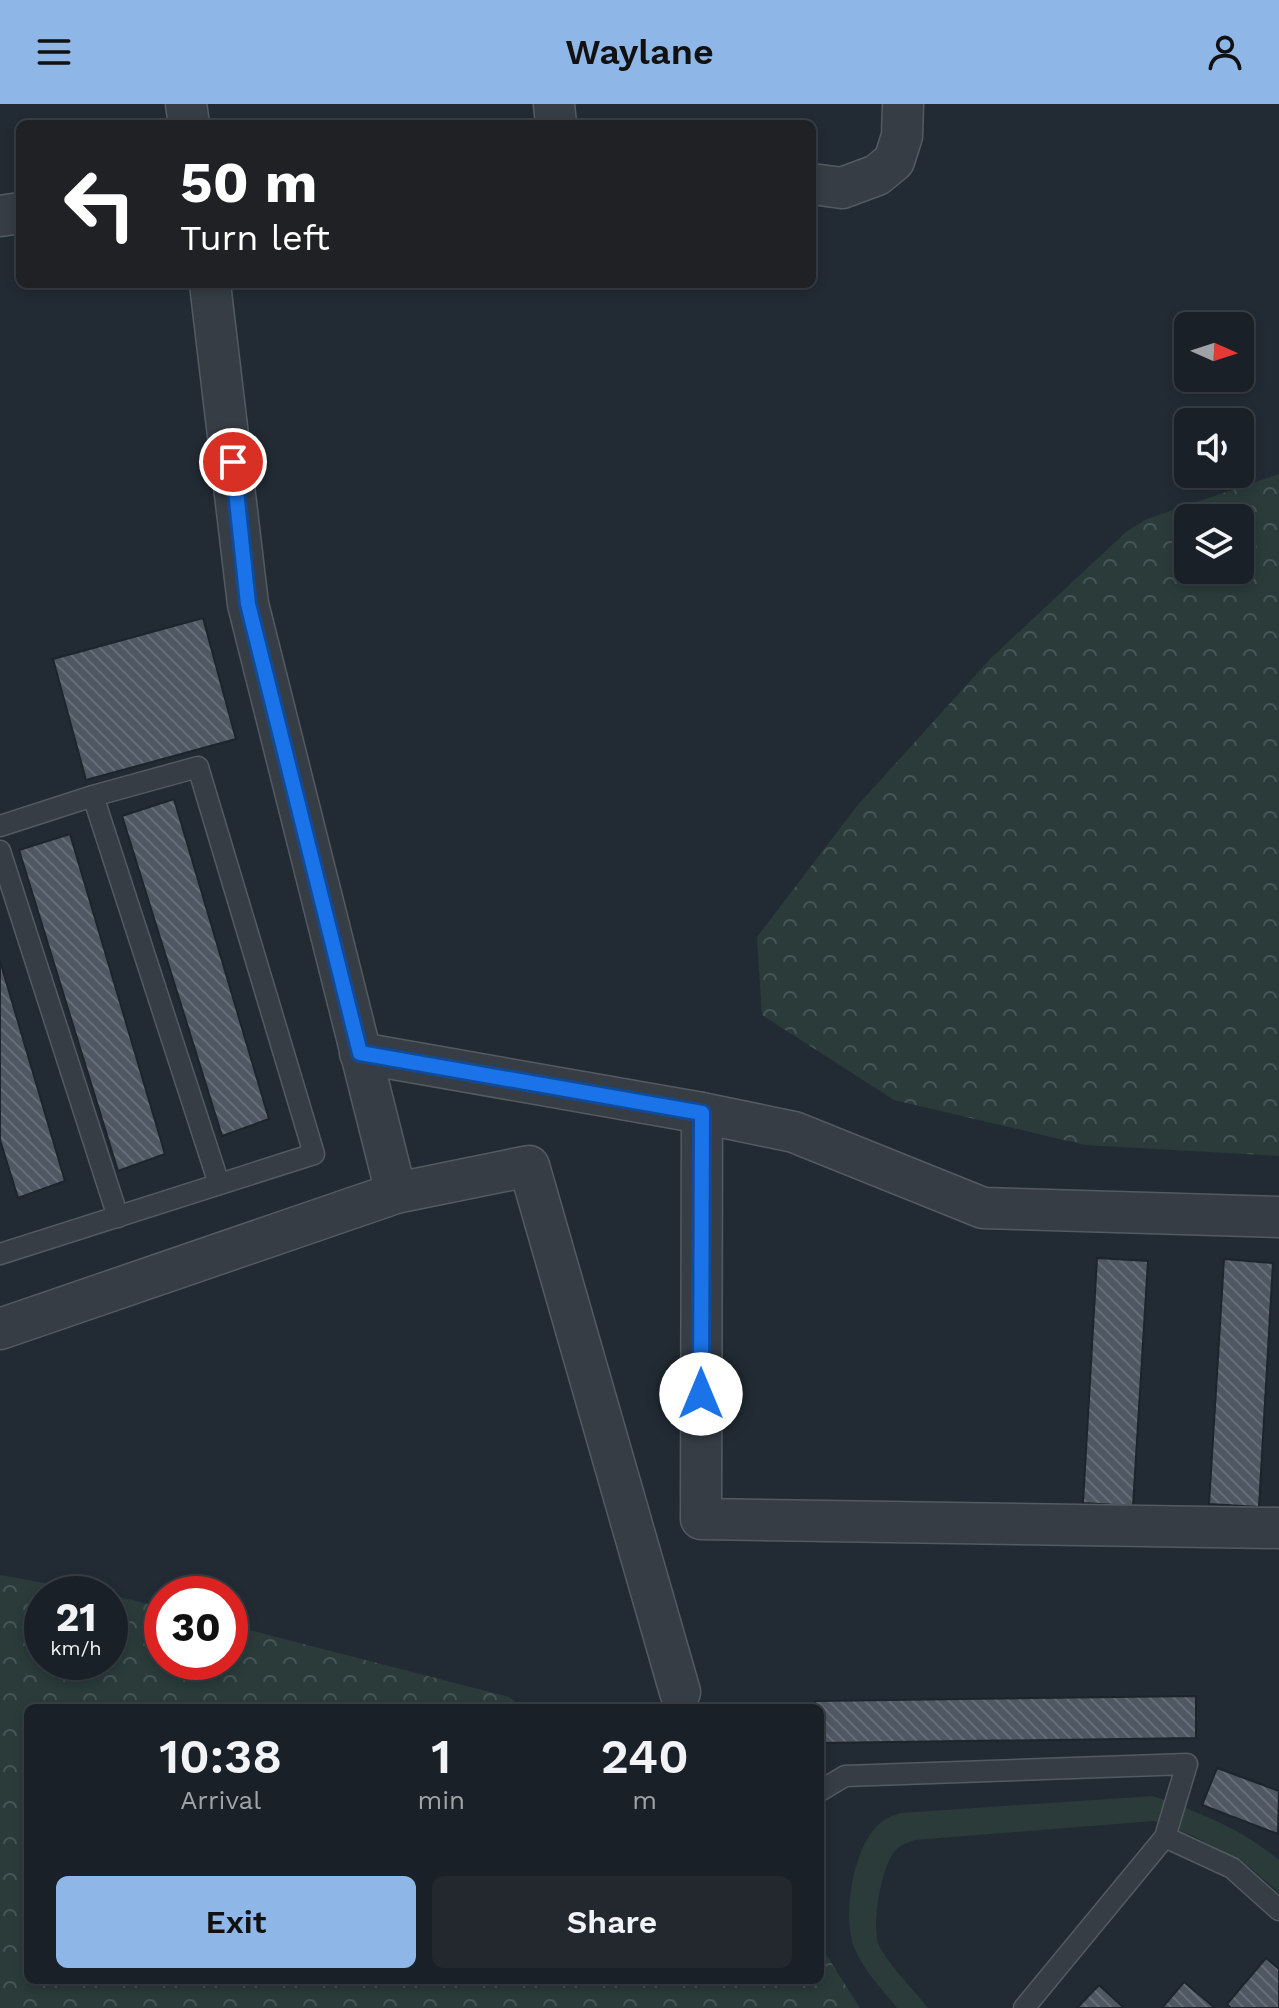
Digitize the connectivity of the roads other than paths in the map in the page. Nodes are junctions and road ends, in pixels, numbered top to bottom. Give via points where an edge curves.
1 (903, 104) edge
2 (816, 185) edge
3 (210, 288) edge
4 (93, 796) junction
5 (0, 826) edge
6 (0, 851) edge
7 (360, 1053) junction
8 (702, 1113) junction
9 (219, 1184) junction
10 (396, 1193) junction
11 (118, 1217) junction
12 (1279, 1217) edge
13 (0, 1254) edge
14 (0, 1329) edge
15 (1279, 1528) edge
16 (684, 1700) edge
17 (824, 1789) edge
18 (1165, 1837) junction
19 (1279, 1910) edge
20 (1024, 2008) edge

1 - 2 street via 902,136 894,161 877,175 842,188
3 - 7 street via 248,604
4 - 5 lane
4 - 9 lane
4 - 9 lane via 198,767 314,1154
6 - 11 lane
7 - 8 street
7 - 10 street
8 - 12 street via 794,1132 983,1208
8 - 15 street via 701,1519
9 - 11 lane
10 - 14 street
10 - 16 street via 529,1166
11 - 13 lane
17 - 18 lane via 845,1776 1187,1764
18 - 19 lane via 1232,1868
18 - 20 lane

